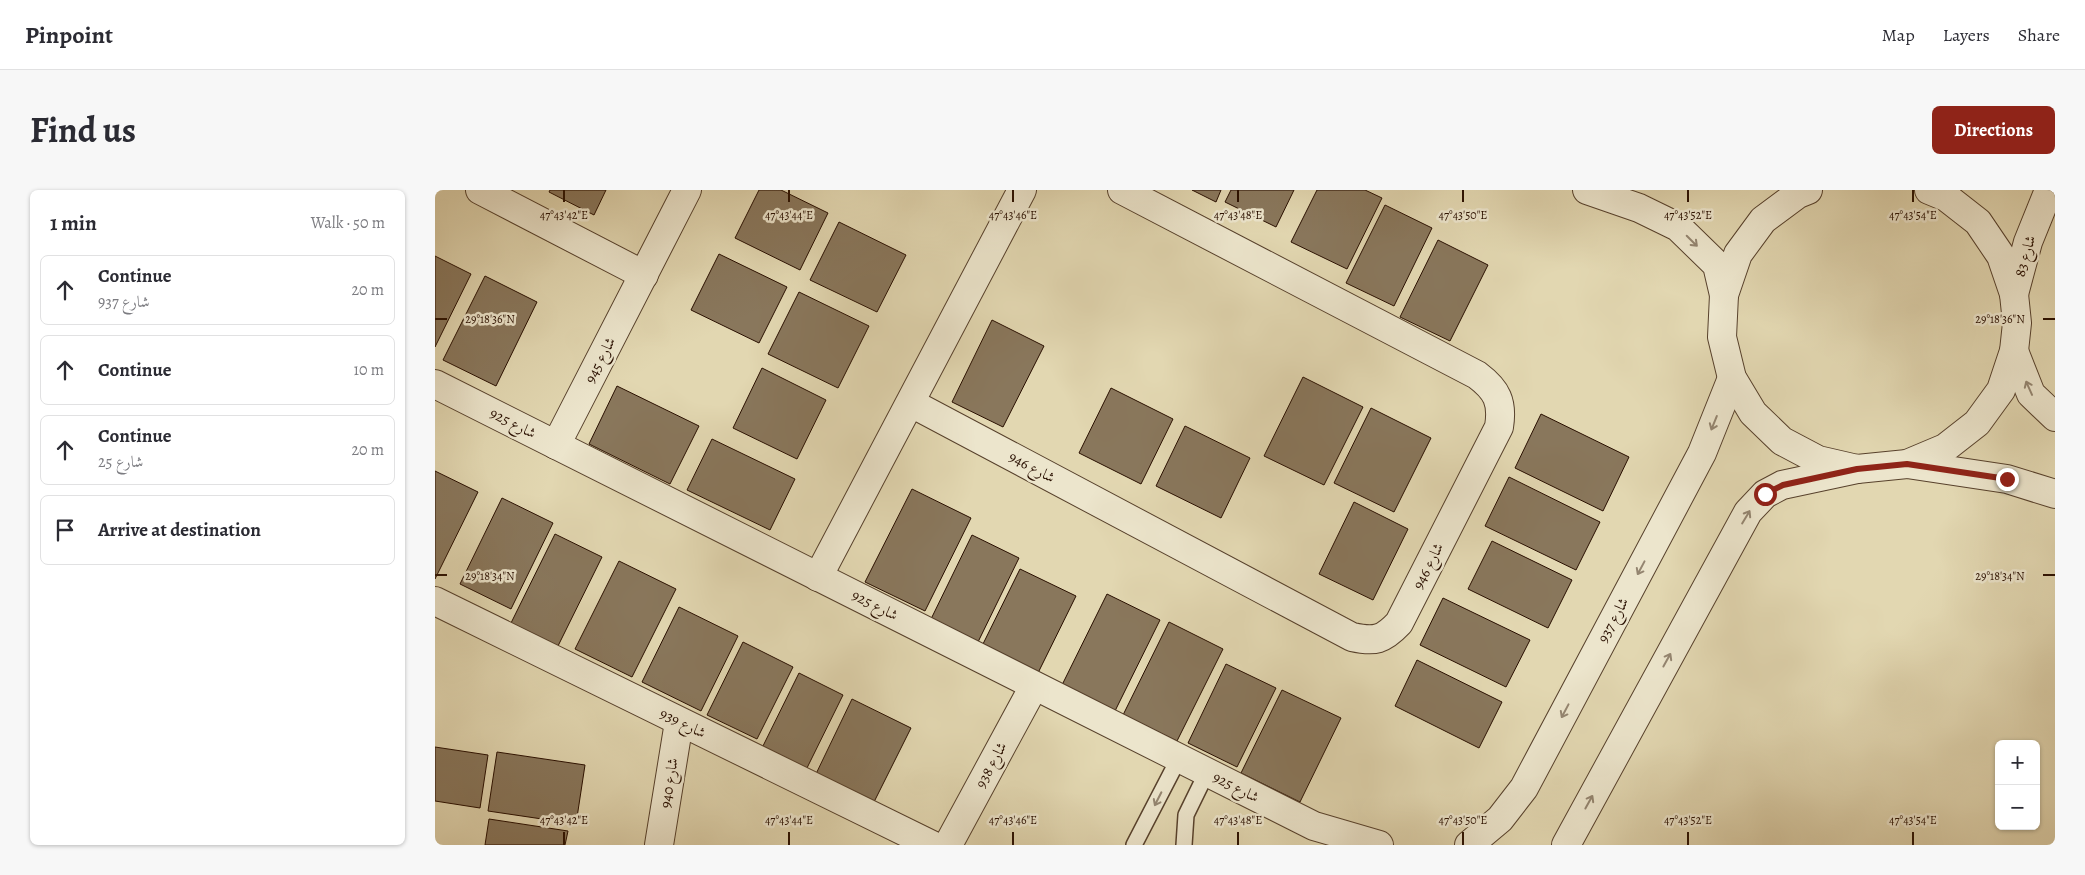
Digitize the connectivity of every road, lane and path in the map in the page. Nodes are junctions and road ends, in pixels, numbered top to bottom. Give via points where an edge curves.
1 (480, 190) edge
2 (687, 190) edge
3 (1022, 190) edge
4 (1122, 190) edge
5 (1587, 190) edge
6 (1808, 190) edge
7 (1929, 190) edge
8 (2049, 190) edge
9 (644, 274) junction
10 (2014, 294) junction
11 (1724, 295) junction
12 (2014, 351) junction
13 (1732, 378) junction
14 (435, 384) edge
15 (911, 403) junction
16 (2055, 417) edge
17 (556, 445) junction
18 (1907, 464) junction
19 (1857, 469) junction
20 (2055, 494) edge
21 (818, 576) junction
22 (435, 601) edge
23 (1034, 686) junction
24 (679, 722) junction
25 (1179, 758) junction
26 (1207, 772) junction
27 (1319, 836) edge
28 (1140, 843) edge
29 (659, 845) edge
30 (931, 845) edge
31 (948, 845) edge
32 (1184, 845) edge
33 (1379, 845) edge
34 (1469, 845) edge
35 (1566, 845) edge

1 - 9 street
2 - 9 street, شارع 945
3 - 15 street
4 - 15 street, شارع 946 via 1477,375 1497,396 1501,411 1499,427 1399,623 1381,639 1352,637
5 -> 11 street via 1639,208 1679,228 1717,265
6 - 11 street via 1763,220 1738,254
7 - 10 street via 1946,197 1977,222 2001,256
8 - 10 street, شارع 83 via 2028,242
9 - 17 street, شارع 945
10 - 12 street via 2017,323
11 - 13 street via 1722,337
16 -> 12 street via 2031,394
12 - 18 street via 2001,390 1977,423 1945,448
13 - 19 street via 1753,413 1782,441 1818,460
13 -> 34 street, شارع 937 via 1702,453 1524,788 1500,819
14 - 17 street, شارع 925
15 - 21 street
17 - 21 street, شارع 925
18 - 19 street
18 - 20 street via 2007,479
35 -> 19 street via 1748,512 1765,494 1783,485
21 - 23 street, شارع 925
22 - 24 street, شارع 939
23 - 25 street, شارع 925
23 - 31 street, شارع 938
24 - 29 street, شارع 940
24 - 30 street, شارع 939
25 - 26 street, شارع 925
25 -> 28 lane
26 - 27 street, شارع 925
26 - 32 lane via 1185,815
27 - 33 street, شارع 925

